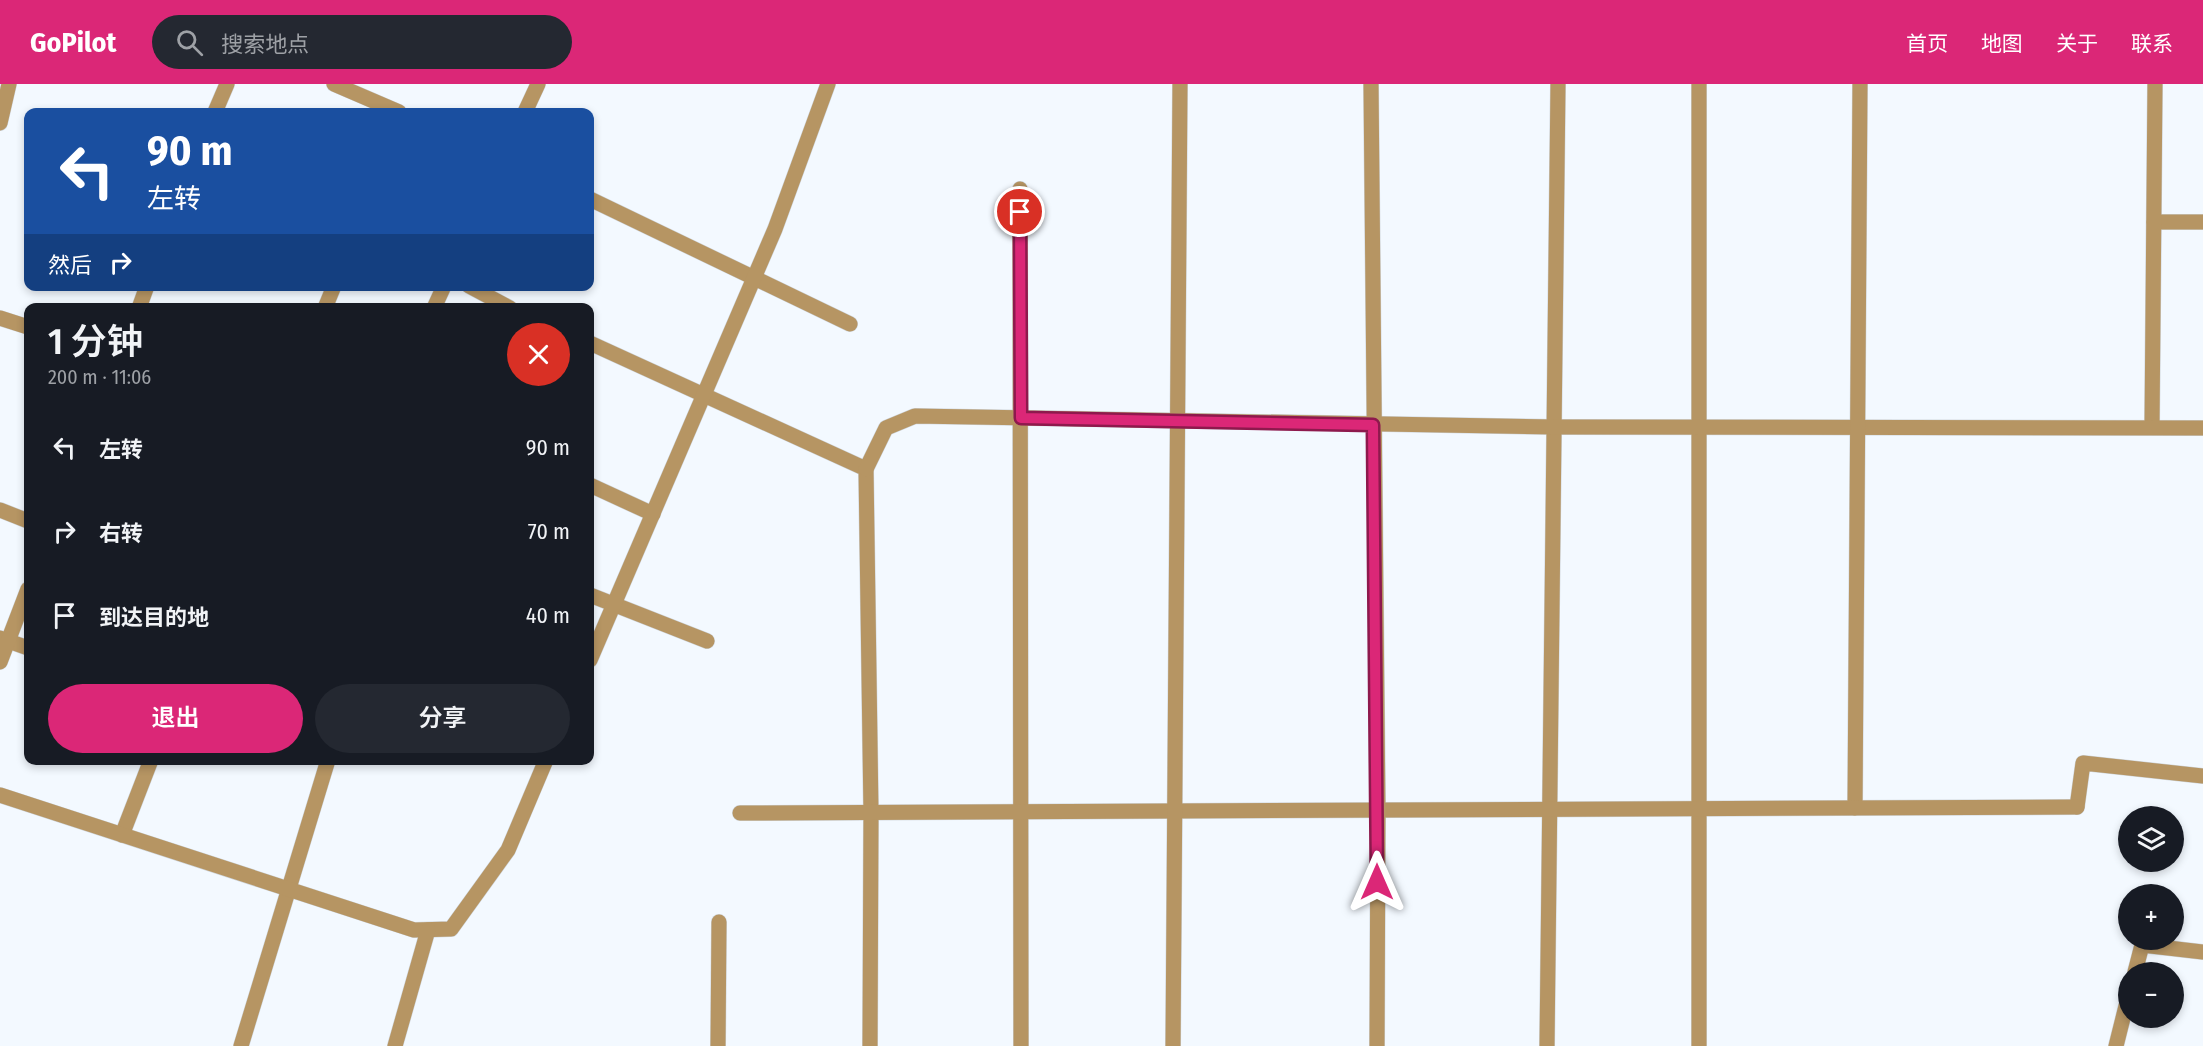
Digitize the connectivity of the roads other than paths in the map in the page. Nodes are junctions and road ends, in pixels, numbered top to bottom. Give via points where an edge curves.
1 (9, 84) edge
2 (227, 84) edge
3 (334, 84) edge
4 (538, 84) edge
5 (828, 84) edge
6 (1180, 84) edge
7 (1371, 84) edge
8 (1558, 84) edge
9 (1699, 84) edge
10 (1860, 84) edge
11 (2155, 84) edge
12 (217, 108) edge
13 (390, 108) edge
14 (527, 108) edge
15 (0, 123) edge
16 (1020, 189) dead end
17 (594, 202) edge
18 (2154, 222) junction
19 (2203, 222) edge
20 (754, 278) junction
21 (478, 291) edge
22 (501, 303) edge
23 (0, 318) edge
24 (850, 324) dead end
25 (24, 326) edge
26 (594, 345) edge
27 (704, 395) junction
28 (1021, 418) junction
29 (1177, 422) junction
30 (1373, 425) junction
31 (2152, 426) junction
32 (1554, 428) junction
33 (1699, 428) junction
34 (1857, 428) junction
35 (2203, 428) edge
36 (866, 469) junction
37 (594, 487) edge
38 (0, 510) edge
39 (653, 514) junction
40 (24, 519) edge
41 (594, 596) edge
42 (24, 598) edge
43 (614, 603) junction
44 (4, 639) edge
45 (707, 641) dead end
46 (24, 646) edge
47 (594, 650) edge
48 (0, 662) edge
49 (149, 765) edge
50 (326, 765) edge
51 (544, 765) edge
52 (2203, 777) edge
53 (0, 795) edge
54 (1855, 808) junction
55 (1699, 809) junction
56 (1550, 810) junction
57 (1378, 811) junction
58 (1021, 812) junction
59 (1174, 812) junction
60 (740, 813) dead end
61 (871, 813) junction
62 (122, 835) junction
63 (288, 889) junction
64 (719, 922) dead end
65 (428, 930) junction
66 (2203, 952) edge
67 (2138, 962) edge
68 (2120, 1028) edge
69 (241, 1046) edge
70 (395, 1046) edge
71 (718, 1046) edge
72 (870, 1046) edge
73 (1022, 1046) edge
74 (1173, 1046) edge
75 (1377, 1046) edge
76 (1547, 1046) edge
77 (1699, 1046) edge
78 (2116, 1046) edge

1 - 15 street
2 - 12 street
3 - 13 street
4 - 14 street
5 - 20 street
6 - 29 street
7 - 30 street
8 - 32 street
9 - 33 street
10 - 34 street
11 - 18 street
16 - 28 street
17 - 20 street
18 - 19 street
18 - 31 street
20 - 24 street
20 - 27 street
21 - 22 street
23 - 25 street
26 - 27 street
27 - 36 street
27 - 39 street
28 - 29 street
28 - 36 street via 915,416 886,428
28 - 58 street
29 - 30 street
29 - 59 street
30 - 32 street
30 - 57 street
31 - 34 street
31 - 35 street
32 - 33 street
32 - 56 street
33 - 34 street
33 - 55 street
34 - 54 street
36 - 61 street
37 - 39 street
38 - 40 street
39 - 43 street
41 - 43 street
42 - 44 street
43 - 45 street
43 - 47 street
44 - 46 street
44 - 48 street
49 - 62 street
50 - 63 street
51 - 65 street via 508,850 451,929
52 - 54 street via 2083,763 2077,807
53 - 62 street
54 - 55 street
55 - 56 street
55 - 77 street
56 - 57 street
56 - 76 street
57 - 59 street
57 - 75 street
58 - 59 street
58 - 61 street
58 - 73 street
59 - 74 street
60 - 61 street
61 - 72 street
62 - 63 street
63 - 65 street via 414,930
63 - 69 street
64 - 71 street
65 - 70 street
66 - 67 street via 2142,945
68 - 78 street

